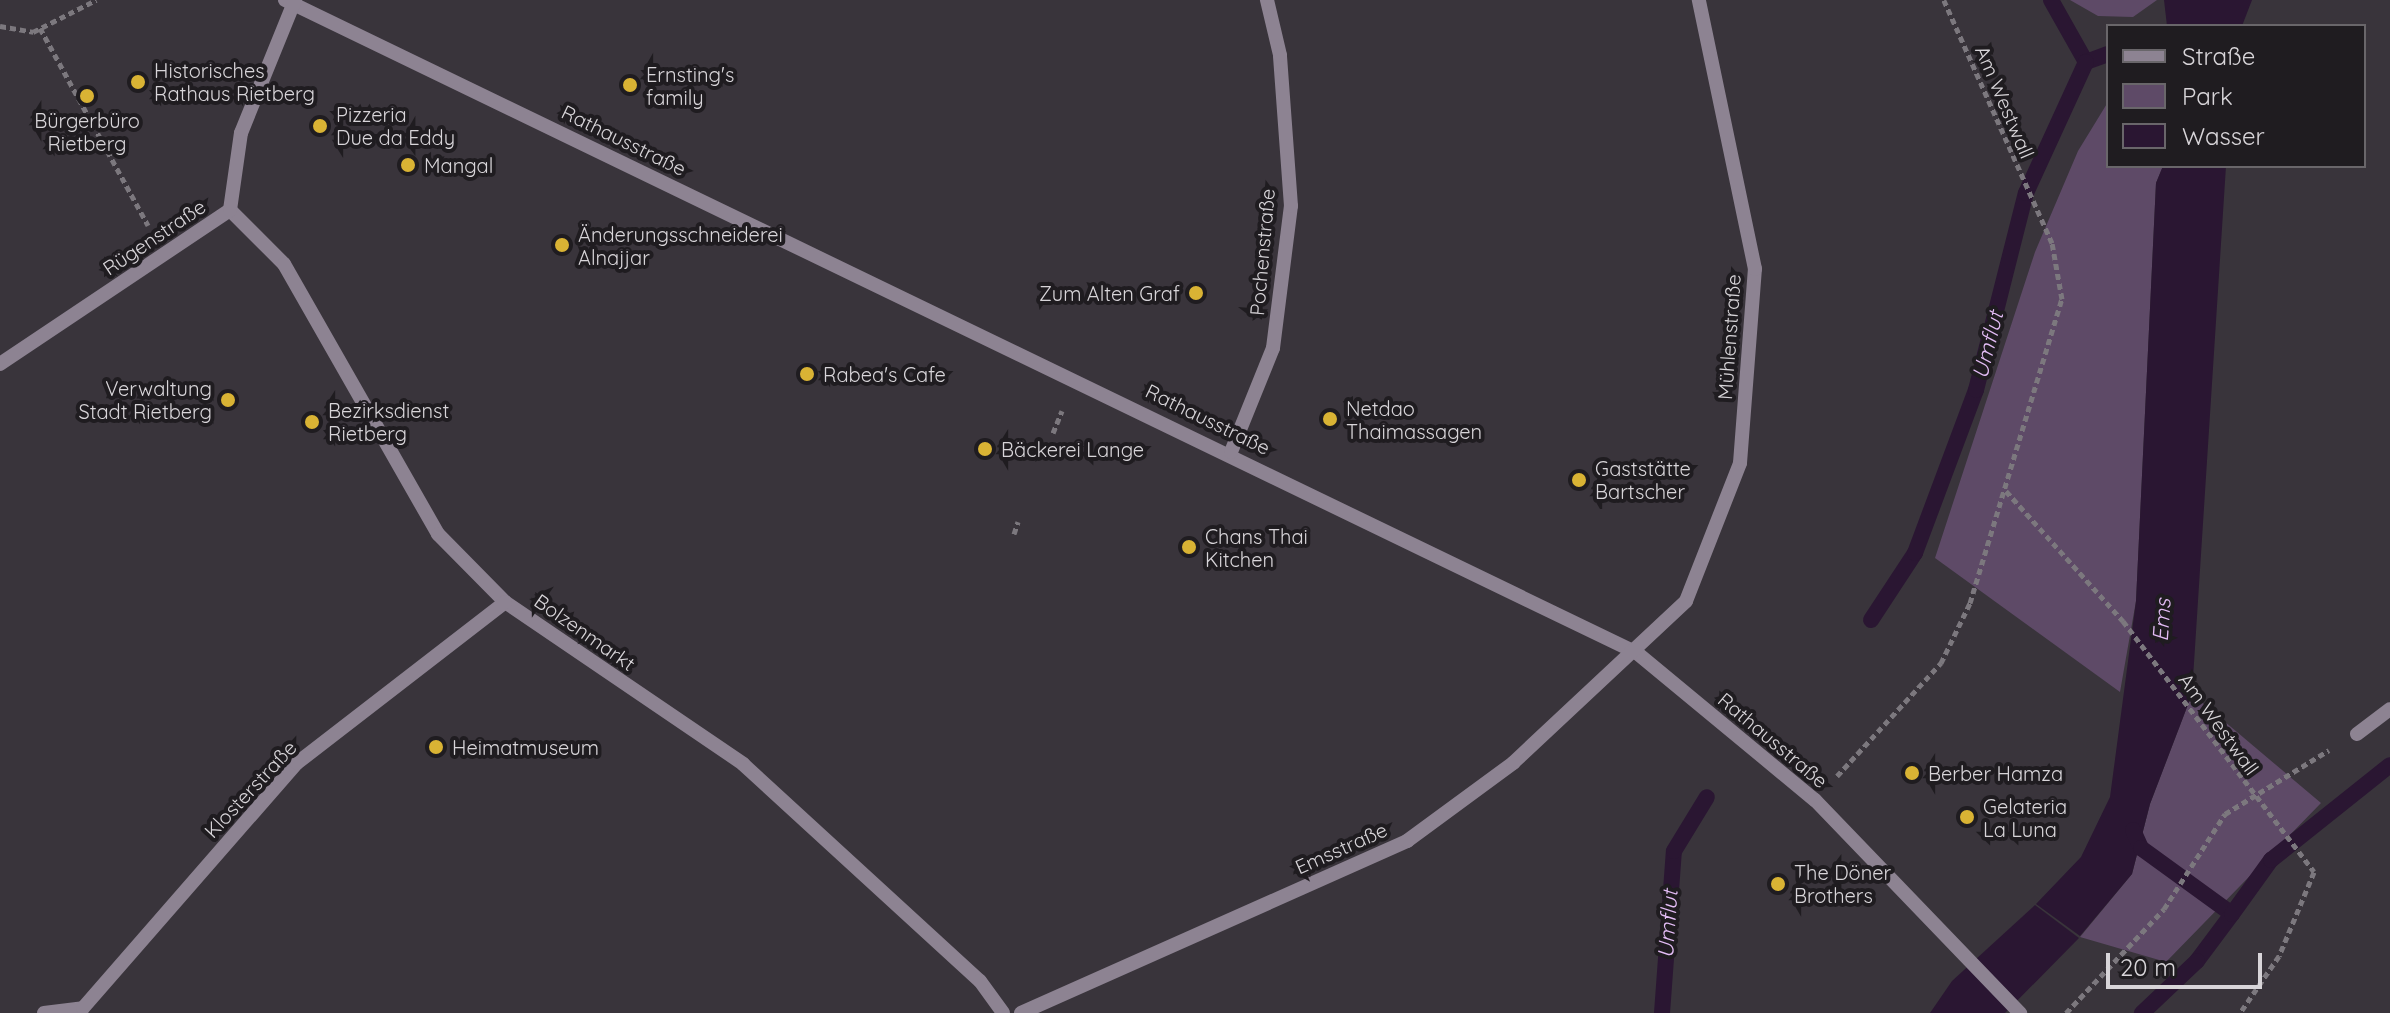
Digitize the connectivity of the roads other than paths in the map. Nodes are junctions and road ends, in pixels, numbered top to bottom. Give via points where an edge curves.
1 (1267, 0) edge
2 (1699, 0) edge
3 (291, 1) edge
4 (230, 210) junction
5 (0, 364) edge
6 (1231, 452) junction
7 (505, 602) junction
8 (1637, 653) junction
9 (2390, 709) edge
10 (2357, 734) road end
11 (87, 1010) edge
12 (44, 1013) edge
13 (1003, 1013) edge
14 (1021, 1013) edge
15 (2020, 1013) edge

1 - 6 street, Pochenstraße via 1280,55 1291,206 1273,348
2 - 8 street, Mühlenstraße via 1755,269 1740,463 1686,601
3 - 4 street, Rügenstraße via 241,133
3 - 6 street, Rathausstraße
4 - 5 street, Rügenstraße
4 - 7 street, Bolzenmarkt via 284,264 438,534
6 - 8 street, Rathausstraße
7 - 11 street, Klosterstraße via 297,763
7 - 13 street, Bolzenmarkt via 743,764 980,981
8 - 14 street, Emsstraße via 1513,763 1407,841
8 - 15 street, Rathausstraße via 1815,800
9 - 10 street
11 - 12 street, Klosterstraße

